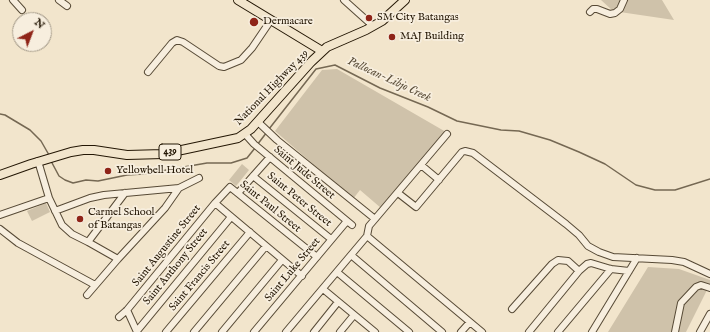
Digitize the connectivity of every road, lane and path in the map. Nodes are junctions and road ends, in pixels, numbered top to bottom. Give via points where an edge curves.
1 (13, 0) edge
2 (59, 0) edge
3 (238, 0) edge
4 (344, 0) edge
5 (405, 0) edge
6 (624, 0) edge
7 (67, 6) dead end
8 (22, 10) dead end
9 (590, 12) dead end
10 (272, 20) junction
11 (373, 26) junction
12 (322, 51) junction
13 (148, 72) dead end
14 (258, 122) junction
15 (244, 134) junction
16 (447, 134) dead end
17 (270, 157) junction
18 (41, 161) junction
19 (421, 165) junction
20 (0, 175) edge
21 (253, 176) junction
22 (199, 178) dead end
23 (439, 180) junction
24 (230, 187) joint
25 (179, 188) junction
26 (125, 193) junction
27 (238, 193) junction
28 (398, 193) junction
29 (49, 198) junction
30 (215, 203) junction
31 (55, 211) junction
32 (0, 215) edge
33 (231, 217) junction
34 (375, 219) junction
35 (350, 223) joint
36 (0, 229) edge
37 (250, 232) junction
38 (367, 236) junction
39 (331, 239) junction
40 (88, 242) junction
41 (266, 246) junction
42 (351, 255) junction
43 (317, 257) junction
44 (637, 258) junction
45 (118, 259) junction
46 (282, 260) junction
47 (611, 269) junction
48 (579, 271) junction
49 (629, 271) junction
50 (337, 272) junction
51 (710, 274) edge
52 (302, 276) junction
53 (95, 285) junction
54 (710, 288) edge
55 (323, 289) junction
56 (87, 295) dead end
57 (338, 302) junction
58 (512, 309) dead end
59 (127, 310) junction
60 (710, 314) edge
61 (354, 315) junction
62 (119, 317) dead end
63 (470, 322) junction
64 (371, 331) edge
65 (480, 331) edge
66 (137, 332) edge
67 (166, 332) edge
68 (194, 332) edge
69 (222, 332) edge
70 (254, 332) edge
71 (286, 332) edge
72 (314, 332) edge
73 (340, 332) edge
74 (409, 332) edge
75 (442, 332) edge
76 (461, 332) edge
77 (529, 332) edge
78 (558, 332) edge
79 (592, 332) edge
80 (675, 332) edge
81 (700, 332) edge

1 - 8 street
2 - 7 street
3 - 10 main road
4 - 11 street
5 - 11 main road, National Highway 439 / 439 via 390,15
6 - 9 street via 615,13 610,14 597,9
10 - 12 main road
10 - 13 street via 241,60 224,67 219,66 177,40
11 - 12 main road, National Highway 439 / 439
12 - 14 main road, National Highway 439 / 439
14 - 15 main road, National Highway 439 / 439
14 - 34 street
15 - 17 street, Saint Jude Street
15 - 18 main road, National Highway 439 / 439 via 231,140 163,154 127,155 83,150
16 - 19 street
17 - 21 street
17 - 35 street, Saint Jude Street
18 - 20 main road, National Highway 439 / 439
18 - 29 street
19 - 23 street
19 - 28 street
21 - 27 street
21 - 39 street, Saint Peter Street
22 - 25 street
23 - 28 street via 416,207
23 - 44 street via 462,152 473,153 566,224 588,246 613,257
24 - 27 street, Saint Paul Street
24 - 30 street, Saint Augustine Street
25 - 26 street
25 - 45 street via 165,208
26 - 31 street via 90,198
26 - 40 street
27 - 43 street, Saint Paul Street
28 - 34 street
29 - 31 street
29 - 32 street
30 - 33 street
30 - 59 street, Saint Augustine Street
31 - 40 street via 66,229
33 - 37 street
33 - 66 street, Saint Anthony Street
34 - 38 street via 369,226
35 - 39 street, Saint Luke Street
36 - 53 street via 18,243
37 - 41 street
37 - 67 street, Saint Francis Street
38 - 42 street
38 - 63 street
39 - 43 street, Saint Luke Street
40 - 45 street
41 - 46 street
41 - 68 street
42 - 50 street
42 - 75 street
43 - 52 street, Saint Luke Street
44 - 49 street
44 - 51 street via 684,262
45 - 53 street
46 - 52 street
46 - 69 street
47 - 48 street via 590,263
47 - 49 street
47 - 78 street
48 - 58 street via 568,261 558,260
48 - 77 street
49 - 79 street
50 - 55 street
50 - 74 street
52 - 70 street, Saint Luke Street
53 - 56 street
54 - 80 street via 701,285 696,287 681,304
55 - 57 street
55 - 71 street
57 - 61 street
57 - 72 street
59 - 62 street, Saint Augustine Street
59 - 66 street
60 - 81 street
61 - 64 street
61 - 73 street
63 - 65 street
63 - 76 street

